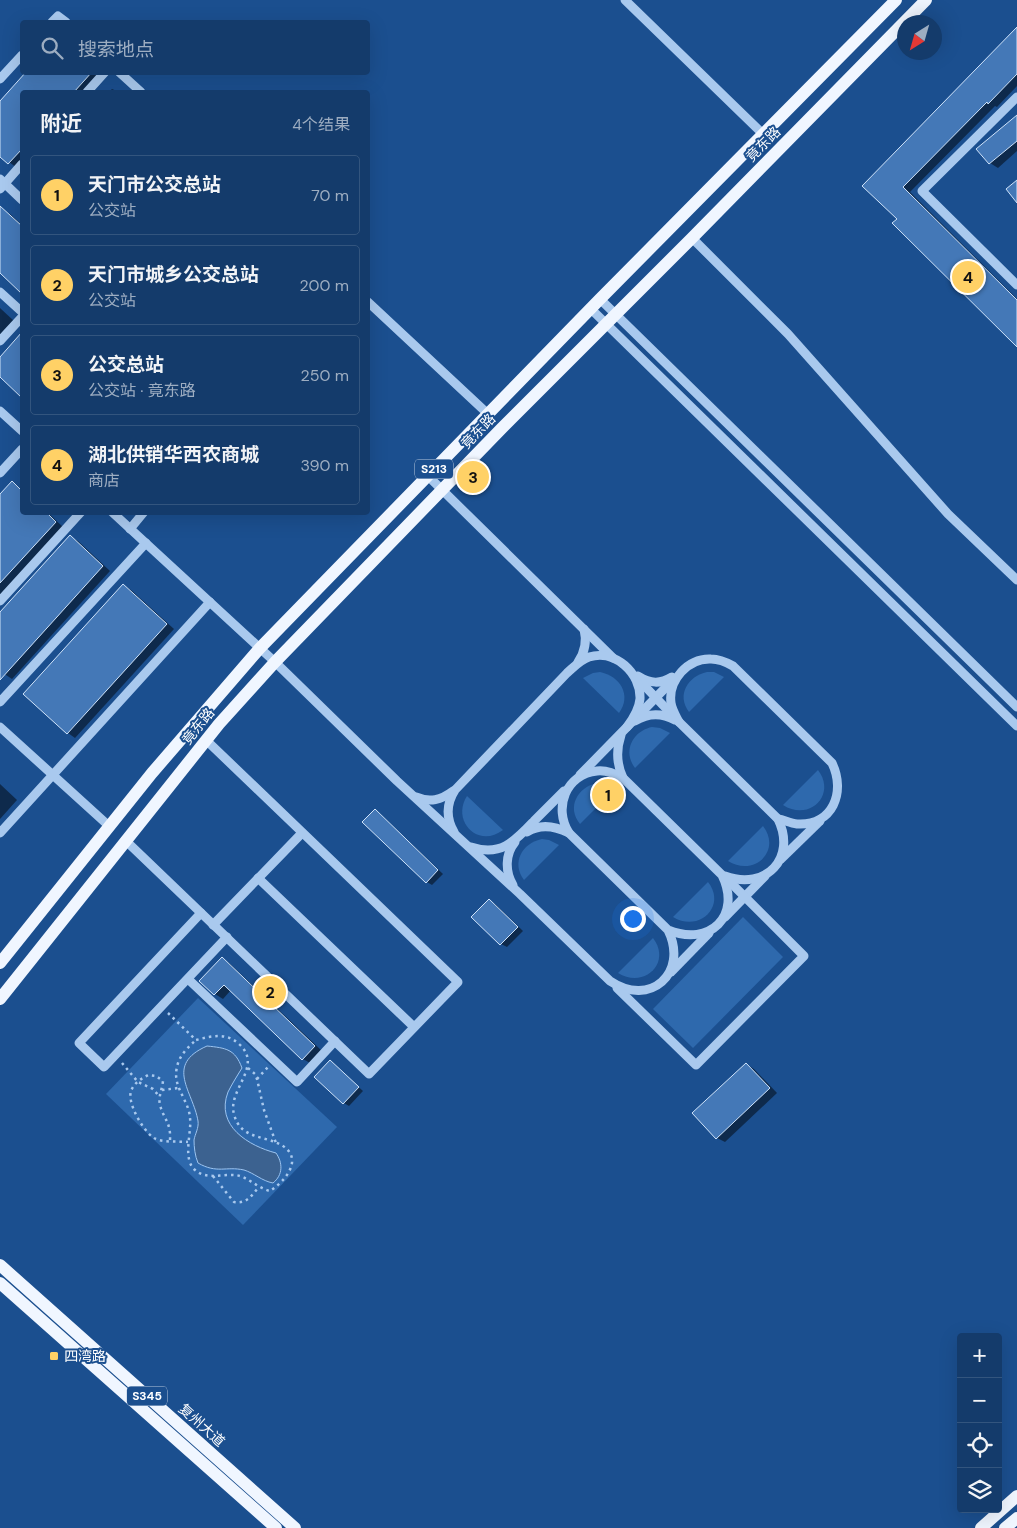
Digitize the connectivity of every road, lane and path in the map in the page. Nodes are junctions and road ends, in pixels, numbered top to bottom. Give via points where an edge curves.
1 (625, 0) edge
2 (896, 0) edge
3 (926, 0) edge
4 (20, 57) edge
5 (103, 75) edge
6 (123, 75) edge
7 (0, 79) edge
8 (89, 90) edge
9 (139, 90) edge
10 (1017, 97) edge
11 (764, 135) junction
12 (20, 166) edge
13 (2, 184) edge
14 (20, 198) edge
15 (692, 238) junction
16 (1017, 285) edge
17 (0, 292) edge
18 (600, 299) junction
19 (370, 304) edge
20 (591, 309) junction
21 (20, 310) edge
22 (615, 314) junction
23 (20, 319) edge
24 (606, 323) junction
25 (0, 341) edge
26 (0, 411) edge
27 (488, 414) junction
28 (20, 428) edge
29 (20, 451) edge
30 (0, 473) edge
31 (428, 476) junction
32 (442, 489) junction
33 (78, 515) edge
34 (115, 515) edge
35 (142, 515) edge
36 (130, 529) junction
37 (146, 543) junction
38 (1017, 580) edge
39 (0, 601) edge
40 (210, 602) junction
41 (584, 629) junction
42 (260, 648) junction
43 (613, 658) junction
44 (275, 662) junction
45 (576, 664) junction
46 (684, 668) junction
47 (631, 671) junction
48 (656, 698) junction
49 (0, 702) edge
50 (1017, 707) edge
51 (679, 722) junction
52 (1017, 726) edge
53 (0, 727) edge
54 (627, 727) junction
55 (206, 740) junction
56 (52, 776) junction
57 (623, 778) junction
58 (573, 782) junction
59 (455, 790) junction
60 (412, 794) junction
61 (830, 810) junction
62 (778, 818) junction
63 (109, 826) junction
64 (0, 833) edge
65 (302, 833) junction
66 (569, 833) junction
67 (520, 835) junction
68 (458, 837) junction
69 (125, 840) junction
70 (775, 866) junction
71 (722, 875) junction
72 (258, 878) junction
73 (520, 894) junction
74 (745, 897) junction
75 (201, 913) junction
76 (720, 922) junction
77 (213, 925) junction
78 (668, 930) junction
79 (227, 937) junction
80 (0, 963) edge
81 (666, 978) junction
82 (188, 979) junction
83 (610, 981) junction
84 (0, 999) edge
85 (161, 1006) junction
86 (414, 1027) junction
87 (196, 1040) junction
88 (335, 1041) junction
89 (114, 1056) junction
90 (274, 1061) junction
91 (248, 1068) junction
92 (257, 1079) junction
93 (138, 1082) junction
94 (178, 1088) junction
95 (161, 1090) junction
96 (159, 1096) junction
97 (170, 1140) junction
98 (188, 1142) junction
99 (276, 1143) junction
100 (213, 1176) junction
101 (259, 1187) junction
102 (0, 1265) edge
103 (0, 1283) edge
104 (1017, 1496) edge
105 (1017, 1518) edge
106 (276, 1528) edge
107 (295, 1528) edge
108 (981, 1528) edge
109 (1005, 1528) edge

1 - 11 street
2 - 11 main road, 竟东路 / S213
3 - 15 main road, 竟东路 / S213
4 - 7 street
5 - 8 street
6 - 9 street
10 - 16 street via 922,191
11 - 18 main road, 竟东路 / S213
12 - 13 street
13 - 14 street
15 - 22 main road, 竟东路 / S213
15 - 38 street via 788,334 948,514
17 - 21 street
18 - 20 main road, 竟东路 / S213
18 - 22 street
19 - 27 street
20 - 24 street
20 - 27 main road, 竟东路 / S213
22 - 24 main road, 竟东路 / S213
22 - 50 street
23 - 25 street
24 - 32 main road, 竟东路 / S213
24 - 52 street
26 - 28 street
27 - 31 main road, 竟东路 / S213
29 - 30 street
31 - 32 street
31 - 42 main road, 竟东路 / S213
32 - 41 street
32 - 44 main road, 竟东路 / S213
33 - 39 street
34 - 36 street
35 - 36 street
36 - 37 street
37 - 40 street
37 - 49 street
40 - 42 street
40 - 56 street
41 - 43 street
41 - 45 street via 585,648
42 - 44 street
42 - 63 main road, 竟东路 / S213
43 - 45 street via 587,657
43 - 47 street
44 - 55 main road, 竟东路 / S213
44 - 60 street
45 - 59 street
46 - 47 street via 664,682 654,683
46 - 48 street
46 - 51 street via 672,690 671,704
46 - 61 street via 696,661 709,659 722,660 733,666 832,763 838,774 839,787
47 - 48 street
47 - 54 street via 639,687 640,700
48 - 51 street
48 - 54 street
51 - 54 street via 654,714 641,717
51 - 62 street
53 - 56 street
54 - 57 street via 617,746
54 - 58 street
55 - 65 street
55 - 69 main road, 竟东路 / S213
56 - 63 street
56 - 64 street
57 - 58 street via 599,770 586,773
57 - 71 street
58 - 66 street via 562,802 562,815
58 - 67 street
59 - 60 street via 437,800
59 - 68 street via 449,799 448,812 450,826
60 - 68 street
61 - 62 street via 809,823 796,824
61 - 70 street
62 - 70 street via 785,843
63 - 80 main road, 竟东路 / S213
65 - 72 street
65 - 86 street via 458,982
66 - 67 street via 545,826
66 - 78 street
67 - 68 street via 506,846 494,850 474,848
67 - 73 street via 508,858 508,871
68 - 73 street
69 - 75 street
69 - 84 main road, 竟东路 / S213
70 - 71 street via 754,879
70 - 74 street
71 - 74 street
71 - 76 street via 729,899
72 - 77 street
72 - 86 street
73 - 83 street
74 - 76 street
74 - 83 street via 804,956 696,1065
75 - 77 street
75 - 89 street via 79,1043 104,1066
76 - 78 street via 699,935 686,936
76 - 81 street
77 - 79 street
78 - 81 street via 675,954
79 - 82 street
79 - 88 street
81 - 83 street via 656,986 632,991
82 - 85 street
82 - 90 street
85 - 87 path
85 - 89 street
86 - 88 street via 369,1074
87 - 91 path via 215,1036 234,1040 247,1054
87 - 94 path via 182,1055 177,1067
88 - 90 street via 296,1082
89 - 93 path
90 - 92 path
91 - 92 path
91 - 99 path via 232,1103 234,1115 246,1132
92 - 99 path
93 - 95 path via 148,1075 156,1076 164,1081
93 - 96 path via 154,1089
93 - 97 path via 130,1093 140,1123 154,1138
94 - 95 path
94 - 98 path via 190,1114
95 - 96 path
96 - 97 path via 160,1106 169,1122
97 - 98 path
98 - 100 path via 193,1169
99 - 101 path via 286,1148 292,1157 292,1166 286,1178 270,1191
100 - 101 path via 238,1175
100 - 101 path via 234,1202 242,1203 249,1199
102 - 107 main road, 复州大道 / S345
103 - 106 main road, 复州大道 / S345
104 - 108 main road
105 - 109 main road

